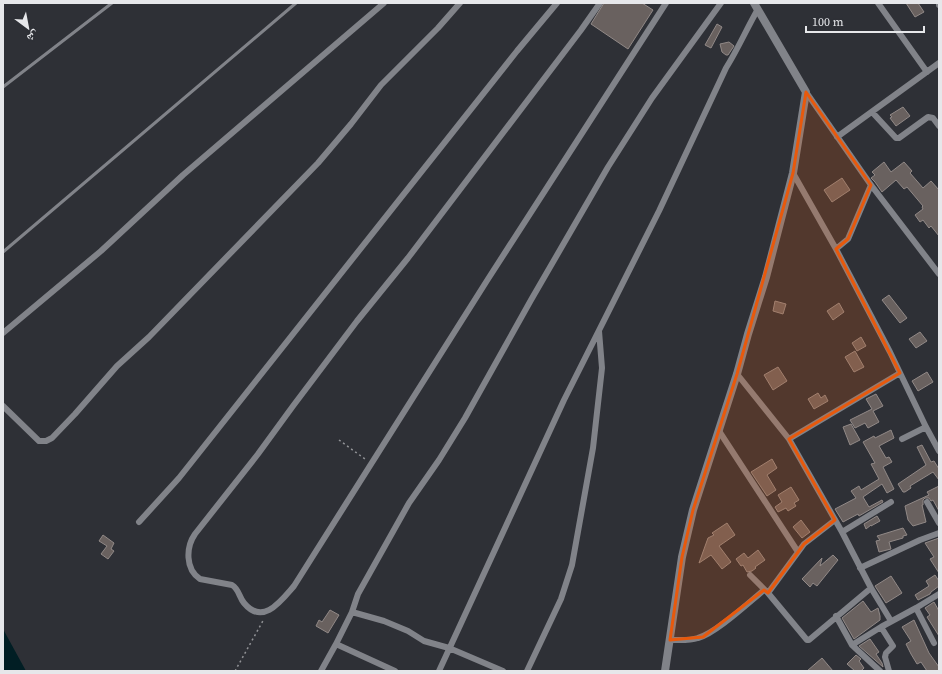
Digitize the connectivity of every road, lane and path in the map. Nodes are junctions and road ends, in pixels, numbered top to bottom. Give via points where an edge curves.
1 (112, 3) edge
2 (296, 3) edge
3 (384, 3) edge
4 (460, 3) edge
5 (557, 3) edge
6 (600, 3) edge
7 (666, 3) edge
8 (721, 3) edge
9 (878, 3) edge
10 (756, 6) edge
11 (939, 63) edge
12 (927, 72) junction
13 (3, 87) edge
14 (806, 92) junction
15 (872, 112) junction
16 (939, 126) edge
17 (837, 137) junction
18 (793, 173) junction
19 (871, 185) junction
20 (836, 249) junction
21 (3, 252) edge
22 (939, 274) edge
23 (599, 331) junction
24 (3, 333) edge
25 (900, 373) junction
26 (737, 374) junction
27 (3, 406) edge
28 (926, 427) junction
29 (719, 431) junction
30 (789, 439) junction
31 (902, 439) dead end
32 (339, 440) dead end
33 (939, 451) edge
34 (371, 463) junction
35 (891, 502) dead end
36 (927, 502) dead end
37 (835, 520) junction
38 (139, 522) dead end
39 (939, 523) edge
40 (842, 532) junction
41 (939, 532) edge
42 (798, 552) junction
43 (860, 568) junction
44 (750, 575) dead end
45 (871, 588) junction
46 (766, 592) junction
47 (938, 596) edge
48 (916, 608) junction
49 (270, 611) junction
50 (352, 612) junction
51 (836, 616) junction
52 (891, 621) junction
53 (881, 627) junction
54 (670, 640) junction
55 (934, 643) dead end
56 (336, 644) junction
57 (852, 645) junction
58 (449, 648) junction
59 (234, 671) edge
60 (321, 671) edge
61 (395, 671) edge
62 (439, 671) edge
63 (503, 671) edge
64 (527, 671) edge
65 (665, 671) edge
66 (880, 671) edge
67 (889, 671) edge

1 - 13 lane
2 - 21 lane
3 - 24 street via 183,175 101,251
4 - 27 street via 381,85 318,163 149,337 117,366 52,438 46,442 39,441
5 - 38 street via 179,478
6 - 49 street via 191,540 188,558 197,577 232,585 252,610
7 - 34 street
8 - 50 street via 652,98 608,167 465,418 409,503 358,594
9 - 12 street
10 - 14 street
10 - 23 street via 736,52
11 - 12 street
12 - 15 street
14 - 17 street
14 - 18 street
15 - 16 street via 896,138 928,117 933,118
15 - 17 street
17 - 19 street
18 - 20 street
18 - 26 street
19 - 20 street via 848,239
19 - 22 street
20 - 25 street
23 - 58 street via 564,400
23 - 64 street via 602,368 593,448 572,565 561,599
25 - 28 street
25 - 30 street
26 - 29 street
26 - 30 street
28 - 31 street
28 - 33 street
29 - 42 street
29 - 54 street via 693,510 682,557
30 - 37 street
32 - 34 path
34 - 49 street via 294,586
35 - 40 street
36 - 39 street
37 - 40 street
37 - 42 street via 811,538
40 - 43 street
41 - 43 street
42 - 46 street
43 - 45 street
44 - 46 street
45 - 51 street
45 - 52 street
46 - 51 street via 806,640
46 - 54 street via 703,637
47 - 48 street
48 - 52 street
48 - 55 street
49 - 59 path
50 - 56 street
50 - 58 street via 384,621 424,641
51 - 57 street
52 - 53 street
53 - 57 street
53 - 67 street via 894,646 885,657
54 - 65 street
56 - 60 street
56 - 61 street
57 - 66 street
58 - 62 street
58 - 63 street

